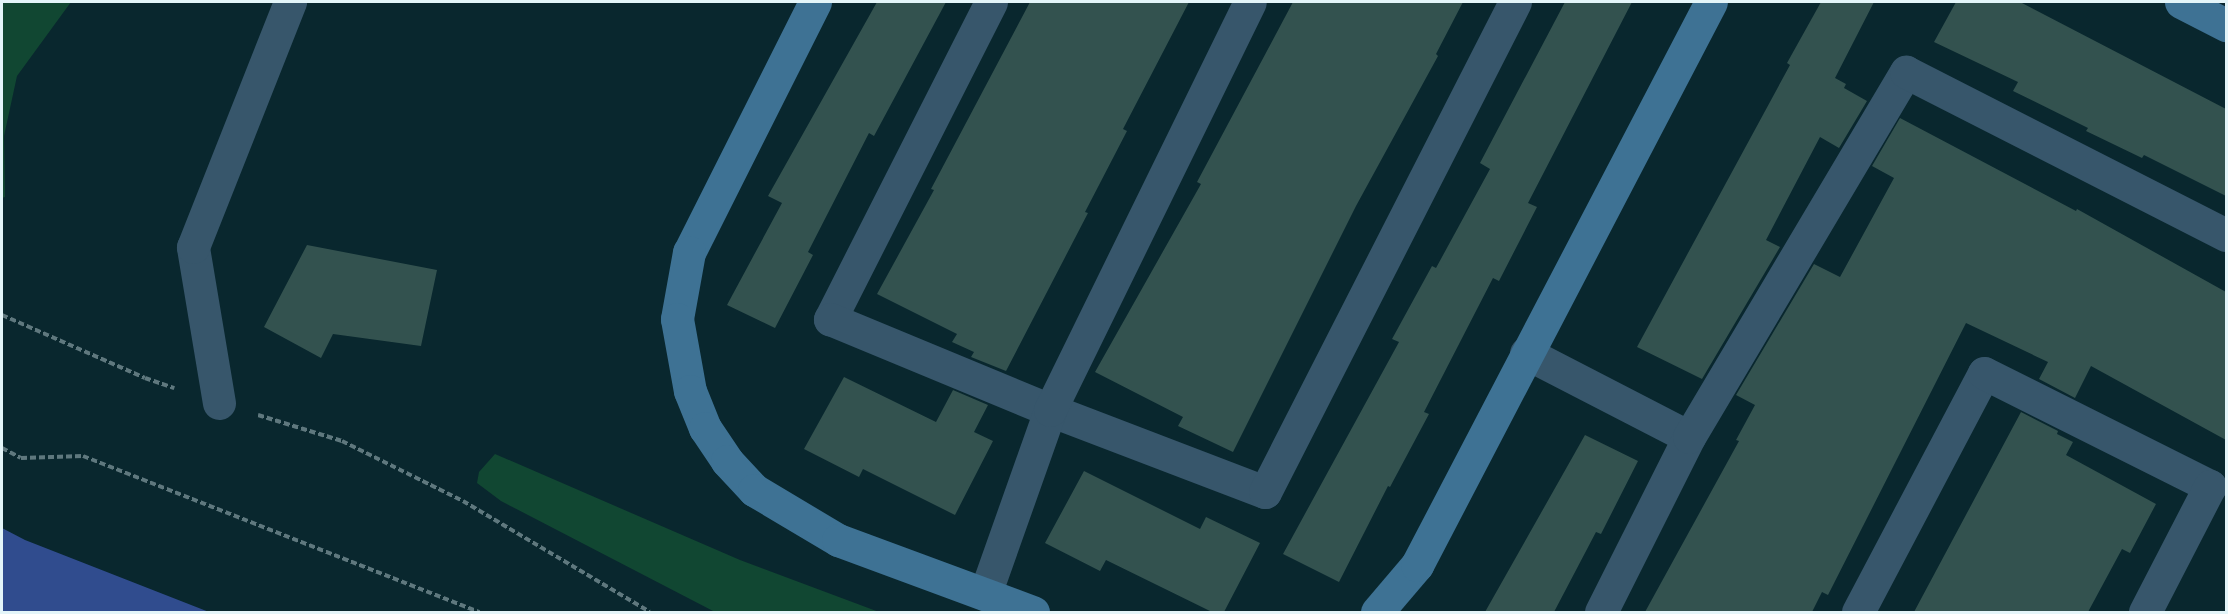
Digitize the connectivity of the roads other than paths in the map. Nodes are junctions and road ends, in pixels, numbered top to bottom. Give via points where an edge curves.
1 (290, 2) edge
2 (815, 2) edge
3 (991, 2) edge
4 (1250, 2) edge
5 (1515, 2) edge
6 (1711, 2) edge
7 (2181, 2) edge
8 (2226, 25) edge
9 (2226, 235) edge
10 (1526, 353) junction
11 (219, 403) road end
12 (1050, 410) junction
13 (1689, 437) junction
14 (985, 594) junction
15 (1033, 612) edge
16 (1377, 612) edge
17 (1601, 612) edge
18 (1858, 612) edge
19 (2145, 612) edge

1 - 11 street via 193,247
2 - 14 street via 689,252 677,319 690,391 705,428 721,453 754,490 838,540
3 - 12 street via 830,319
4 - 12 street
5 - 12 street via 1265,492
6 - 10 street
7 - 8 street
9 - 13 street via 1906,72
10 - 13 street
10 - 16 street via 1417,565
12 - 14 street
13 - 17 street
14 - 15 street
18 - 19 street via 1984,372 2210,486

